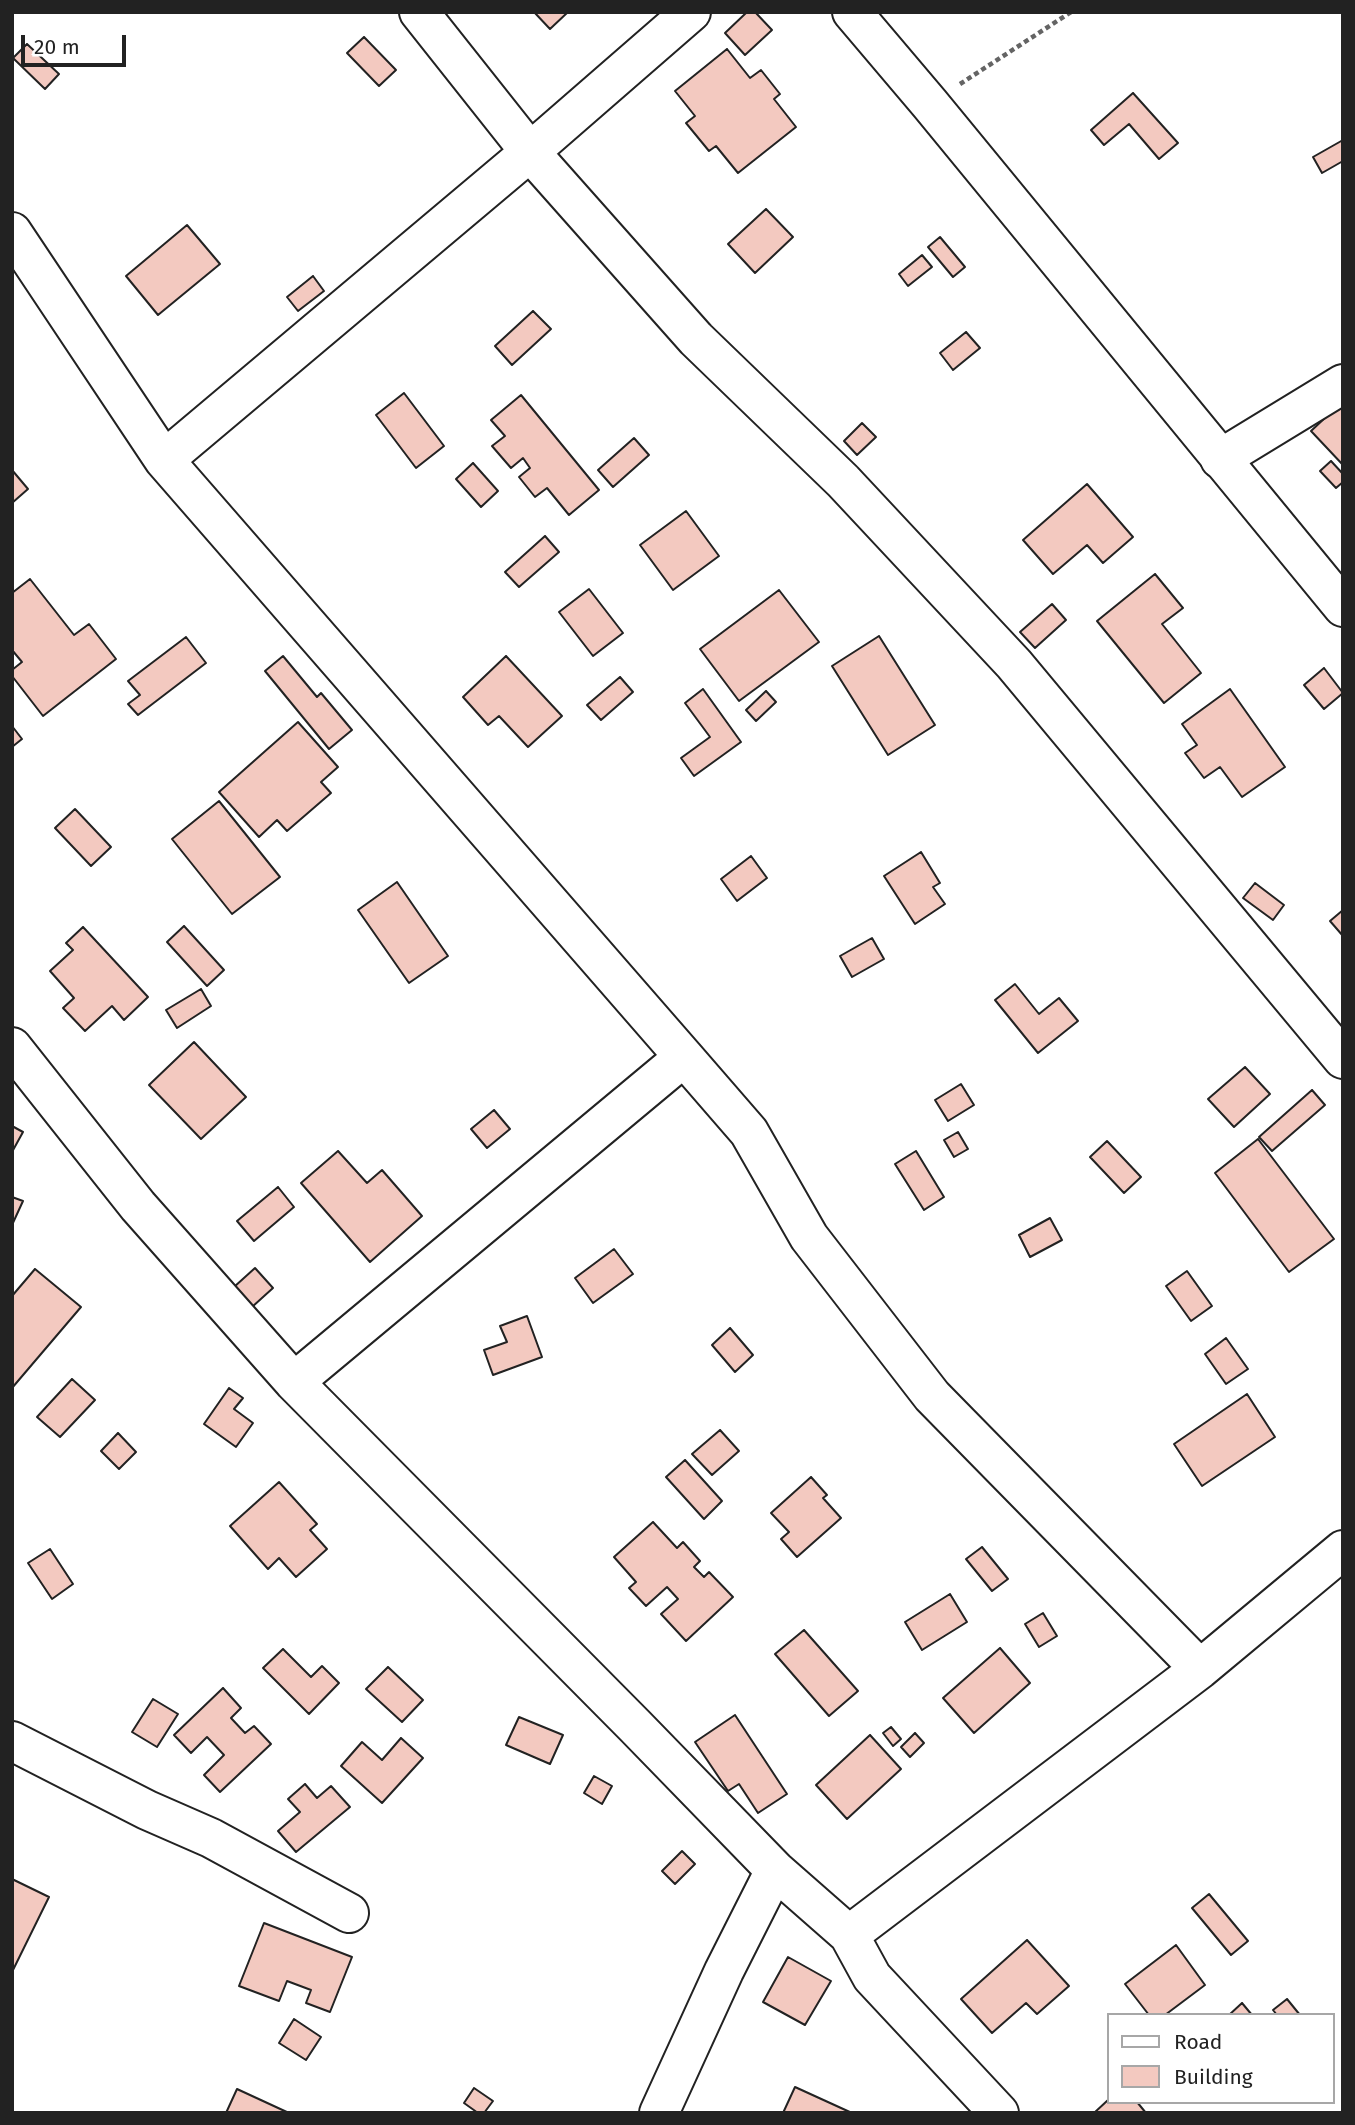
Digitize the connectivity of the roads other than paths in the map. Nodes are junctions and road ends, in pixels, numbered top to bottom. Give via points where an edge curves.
1 (419, 12) edge
2 (691, 12) edge
3 (852, 12) edge
4 (530, 152) junction
5 (12, 232) edge
6 (1343, 384) edge
7 (1220, 459) junction
8 (163, 460) junction
9 (1343, 607) edge
10 (12, 1047) edge
11 (684, 1057) junction
12 (1343, 1059) edge
13 (294, 1382) junction
14 (1343, 1550) edge
15 (1200, 1669) junction
16 (12, 1741) edge
17 (775, 1870) junction
18 (349, 1913) dead end
19 (849, 1935) junction
20 (659, 2113) edge
21 (999, 2113) edge

1 - 4 street
2 - 4 street
3 - 7 street
4 - 8 street
4 - 12 street via 696,339 843,481 1014,664
5 - 8 street
6 - 7 street
7 - 9 street
8 - 11 street
10 - 13 street via 138,1206
11 - 13 street
11 - 15 street via 749,1132 809,1237 932,1396
13 - 17 street
14 - 15 street
15 - 19 street
16 - 18 street via 211,1838
17 - 19 street
17 - 20 street
19 - 21 street via 872,1977

